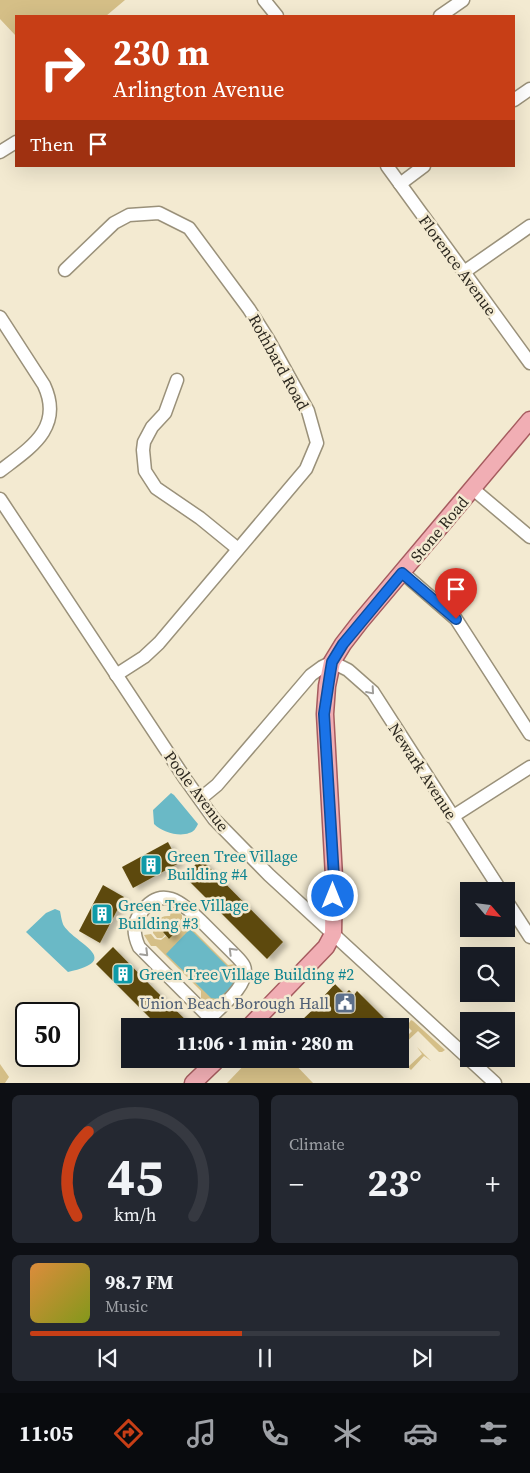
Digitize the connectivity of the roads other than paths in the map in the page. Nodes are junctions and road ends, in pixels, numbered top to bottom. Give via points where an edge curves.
1 (463, 0) edge
2 (441, 15) edge
3 (530, 89) edge
4 (515, 99) edge
5 (15, 143) edge
6 (0, 152) edge
7 (388, 167) edge
8 (423, 167) edge
9 (400, 184) junction
10 (530, 226) edge
11 (65, 270) dead end
12 (464, 272) junction
13 (0, 317) edge
14 (530, 363) edge
15 (177, 380) dead end
16 (530, 420) edge
17 (0, 471) edge
18 (473, 488) junction
19 (0, 499) edge
20 (530, 537) edge
21 (238, 549) junction
22 (402, 573) junction
23 (332, 662) junction
24 (116, 675) junction
25 (530, 734) edge
26 (530, 767) edge
27 (200, 799) junction
28 (452, 817) junction
29 (495, 882) edge
30 (515, 914) edge
31 (332, 934) junction
32 (530, 937) edge
33 (258, 1018) edge
34 (214, 1022) edge
35 (460, 1051) edge
36 (478, 1067) edge
37 (209, 1068) edge
38 (193, 1083) edge
39 (495, 1083) edge

1 - 2 street
3 - 4 street
5 - 6 street
7 - 9 street, Florence Avenue
8 - 9 street
9 - 12 street, Florence Avenue
10 - 12 street
11 - 21 street, Rothbard Road via 118,220 129,215 159,213 188,228 197,237 264,331 308,411 317,443 306,469
12 - 14 street, Florence Avenue
13 - 17 street via 44,385 50,413 43,434
15 - 21 street via 165,413 144,442 145,471 156,488
16 - 18 main road, Stone Road
18 - 20 street
18 - 22 main road, Stone Road
19 - 24 street, Poole Avenue
21 - 24 street, Rothbard Road via 159,643
22 - 23 main road, Stone Road
22 - 25 street via 456,619
23 - 27 street, Stone Road via 312,675 217,785
23 -> 28 street, Newark Avenue via 348,670 373,692
23 - 31 main road, Stone Road via 324,714 334,878
24 - 27 street, Poole Avenue
26 - 28 street
27 - 31 street, Poole Avenue via 224,830
28 - 29 street, Newark Avenue
30 - 32 street
31 - 33 main road via 326,947
31 - 35 street, Poole Avenue
34 -> 34 street via 238,988 244,976 244,966 183,904 165,898 152,902 141,912 134,926 139,947
36 - 39 street, Poole Avenue
37 - 38 main road

